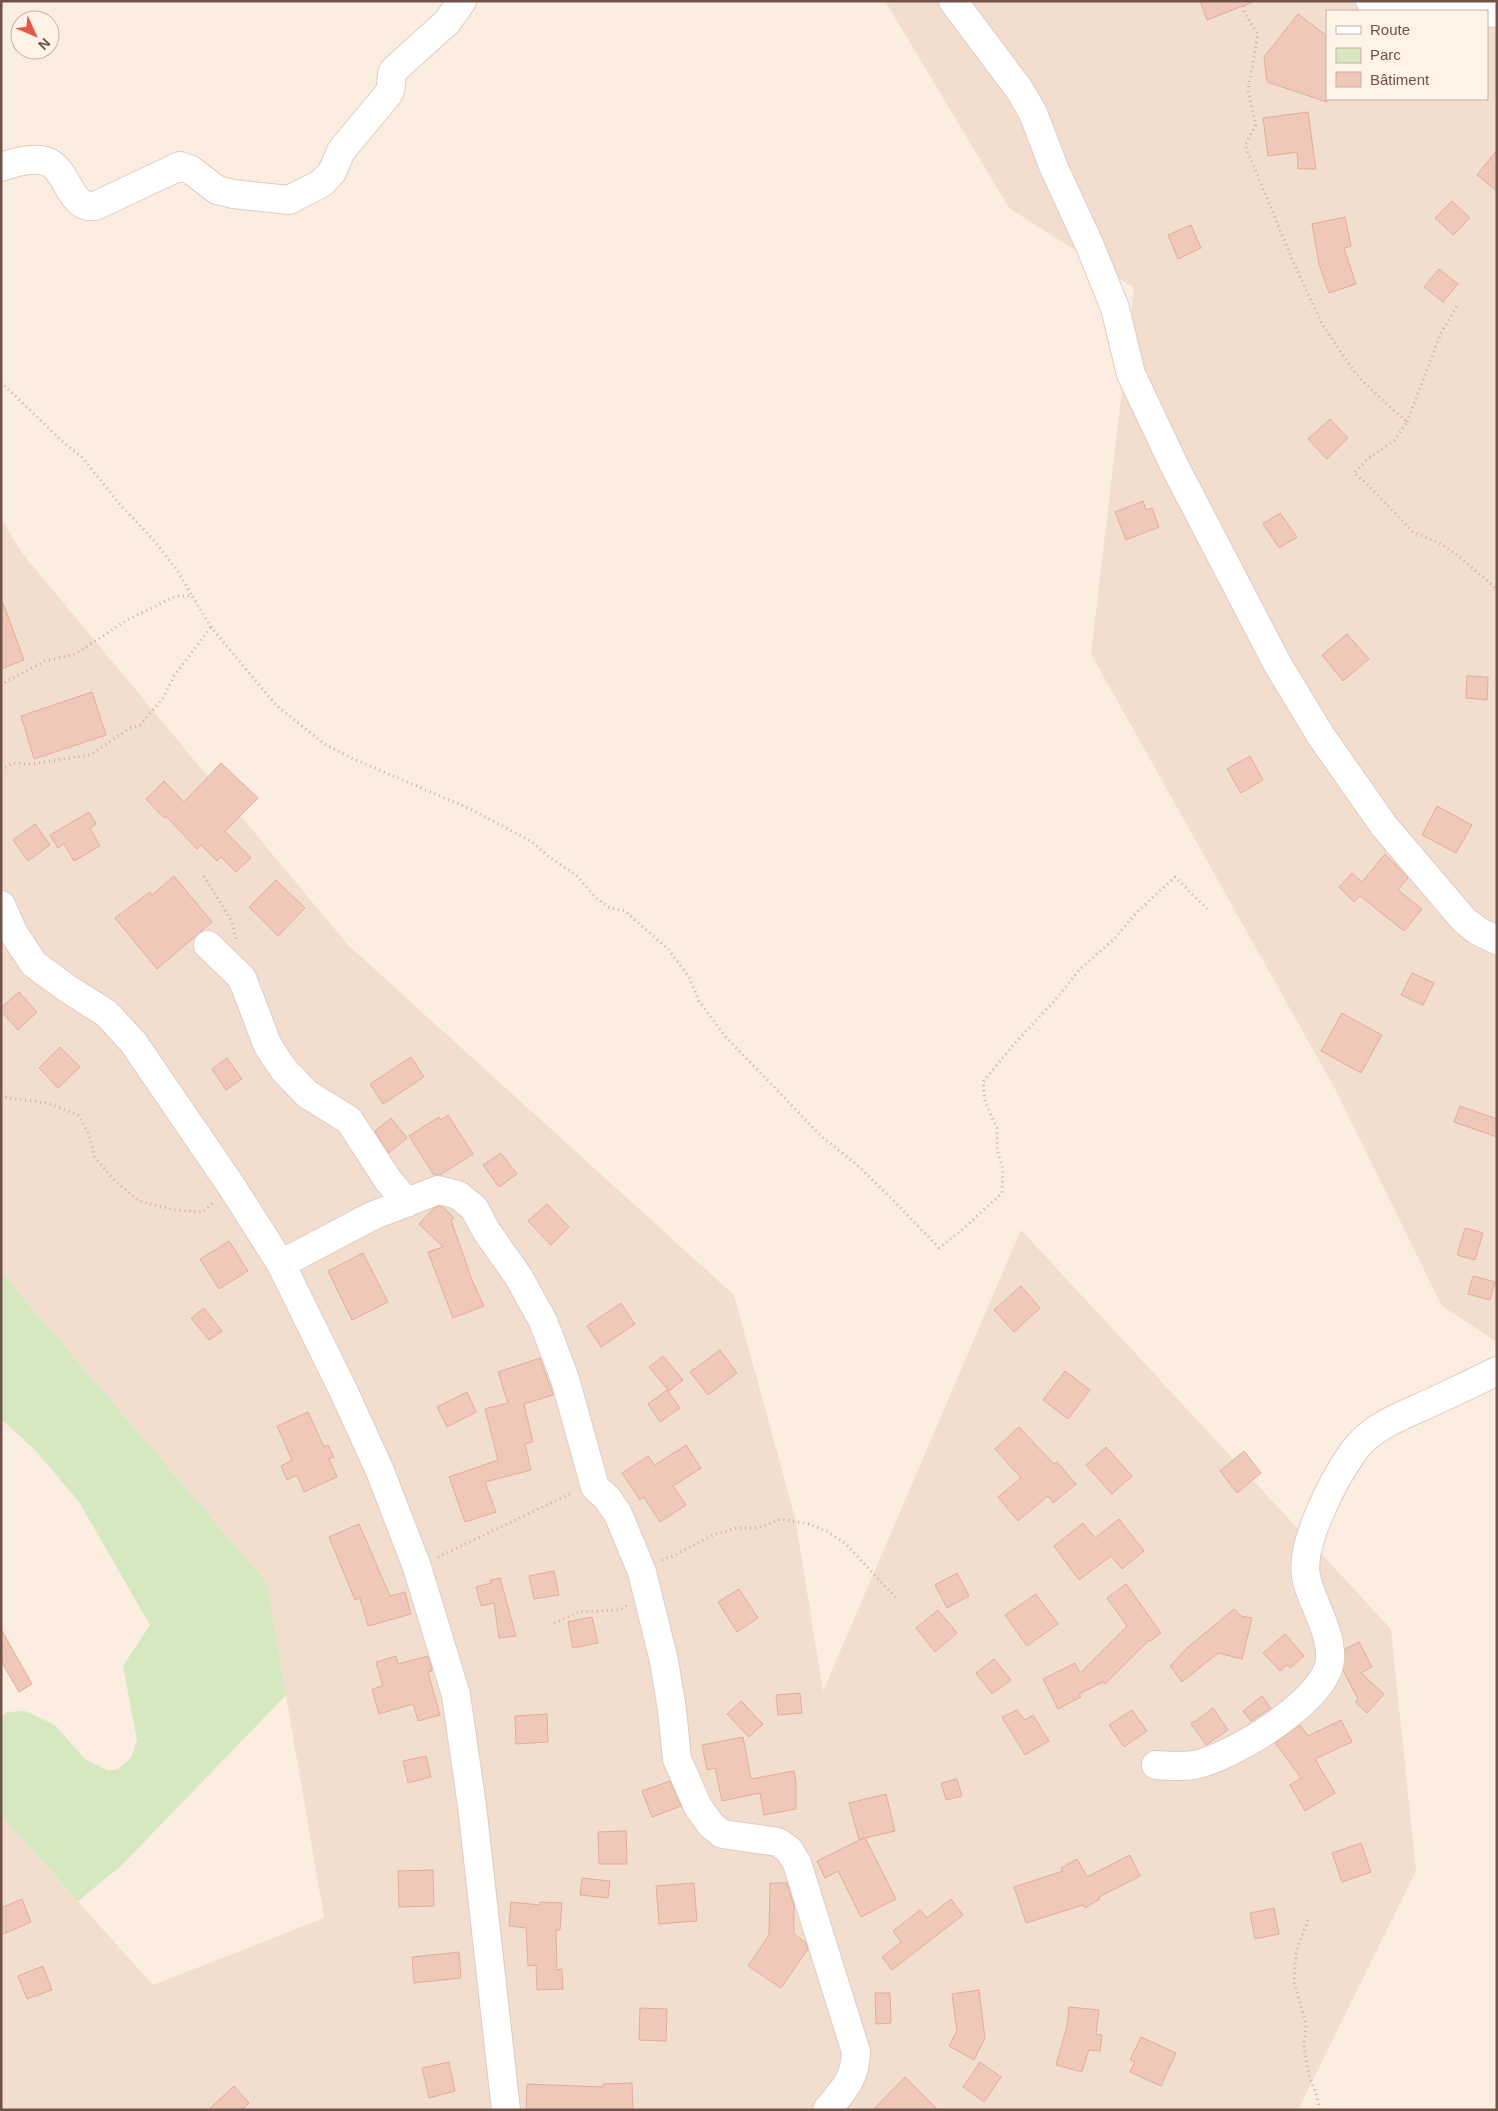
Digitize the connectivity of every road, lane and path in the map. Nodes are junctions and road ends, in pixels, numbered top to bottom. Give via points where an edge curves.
1 (462, 1) edge
2 (953, 1) edge
3 (1242, 1) edge
4 (1370, 1) edge
5 (1454, 10) edge
6 (1, 167) edge
7 (1457, 306) dead end
8 (1, 382) edge
9 (1407, 422) junction
10 (1497, 589) edge
11 (192, 596) junction
12 (211, 627) junction
13 (1, 686) edge
14 (1, 770) edge
15 (204, 876) dead end
16 (1, 905) edge
17 (1208, 909) dead end
18 (1497, 940) edge
19 (208, 945) dead end
20 (242, 978) junction
21 (1, 1096) edge
22 (232, 1187) junction
23 (406, 1204) junction
24 (281, 1264) junction
25 (1497, 1371) edge
26 (595, 1487) junction
27 (417, 1567) junction
28 (642, 1572) junction
29 (898, 1600) dead end
30 (653, 1614) junction
31 (554, 1623) dead end
32 (1156, 1765) dead end
33 (1308, 1920) dead end
34 (506, 2110) edge
35 (827, 2110) edge
36 (1320, 2110) edge

1 - 6 street via 447,22 393,70 390,93 341,152 332,172 322,183 289,200 217,190 191,170 180,166 116,197 87,207 79,202 52,164 41,160
2 - 18 street via 1019,89 1033,113 1115,308 1131,374 1175,467 1278,665 1321,736 1384,826 1464,920
3 - 9 path via 1244,12 1258,34 1248,90 1256,124 1245,145 1322,324 1356,374
4 - 5 street via 1386,6
7 - 9 path via 1441,332
8 - 11 path via 81,456 172,563
9 - 10 path via 1395,440 1354,473 1413,532 1456,554
11 - 12 path
11 - 13 path via 176,596 128,620 75,654 45,661
12 - 14 path via 174,676 163,698 140,725 130,728 90,755 30,764 13,763
12 - 17 path via 276,705 322,743 468,808 531,841 548,857 576,875 610,908 625,911 668,950 724,1036 822,1137 856,1164 939,1248 1002,1193 1003,1169 997,1150 997,1128 985,1102 983,1082 1079,970 1175,877
15 - 20 path via 231,920 239,946
16 - 22 street via 14,934 34,964 106,1012 133,1042
19 - 20 street
20 - 23 street via 268,1046 284,1070 307,1094 348,1120
21 - 22 path via 47,1103 78,1115 96,1157 112,1178 139,1201 175,1210 203,1212
22 - 24 street
23 - 24 street via 372,1216
23 - 26 street via 438,1190 458,1195 474,1208 543,1321 565,1380
24 - 27 street via 380,1471
25 - 32 street via 1378,1428 1354,1450 1331,1487 1317,1518 1306,1561 1306,1579 1330,1645 1330,1662 1324,1678 1298,1708 1238,1748 1195,1764
26 - 27 path via 579,1490
26 - 28 street via 618,1514
27 - 34 street via 456,1695 472,1806
28 - 29 path via 713,1535 736,1528 758,1528 781,1518 810,1524 846,1544
28 - 30 street
30 - 31 path via 632,1603 619,1610 579,1612
30 - 35 street via 672,1710 677,1759 698,1807 710,1825 722,1834 778,1842 789,1850 797,1863 856,2052 856,2068
33 - 36 path via 1296,1951 1294,1982 1306,2024 1304,2047 1309,2076

